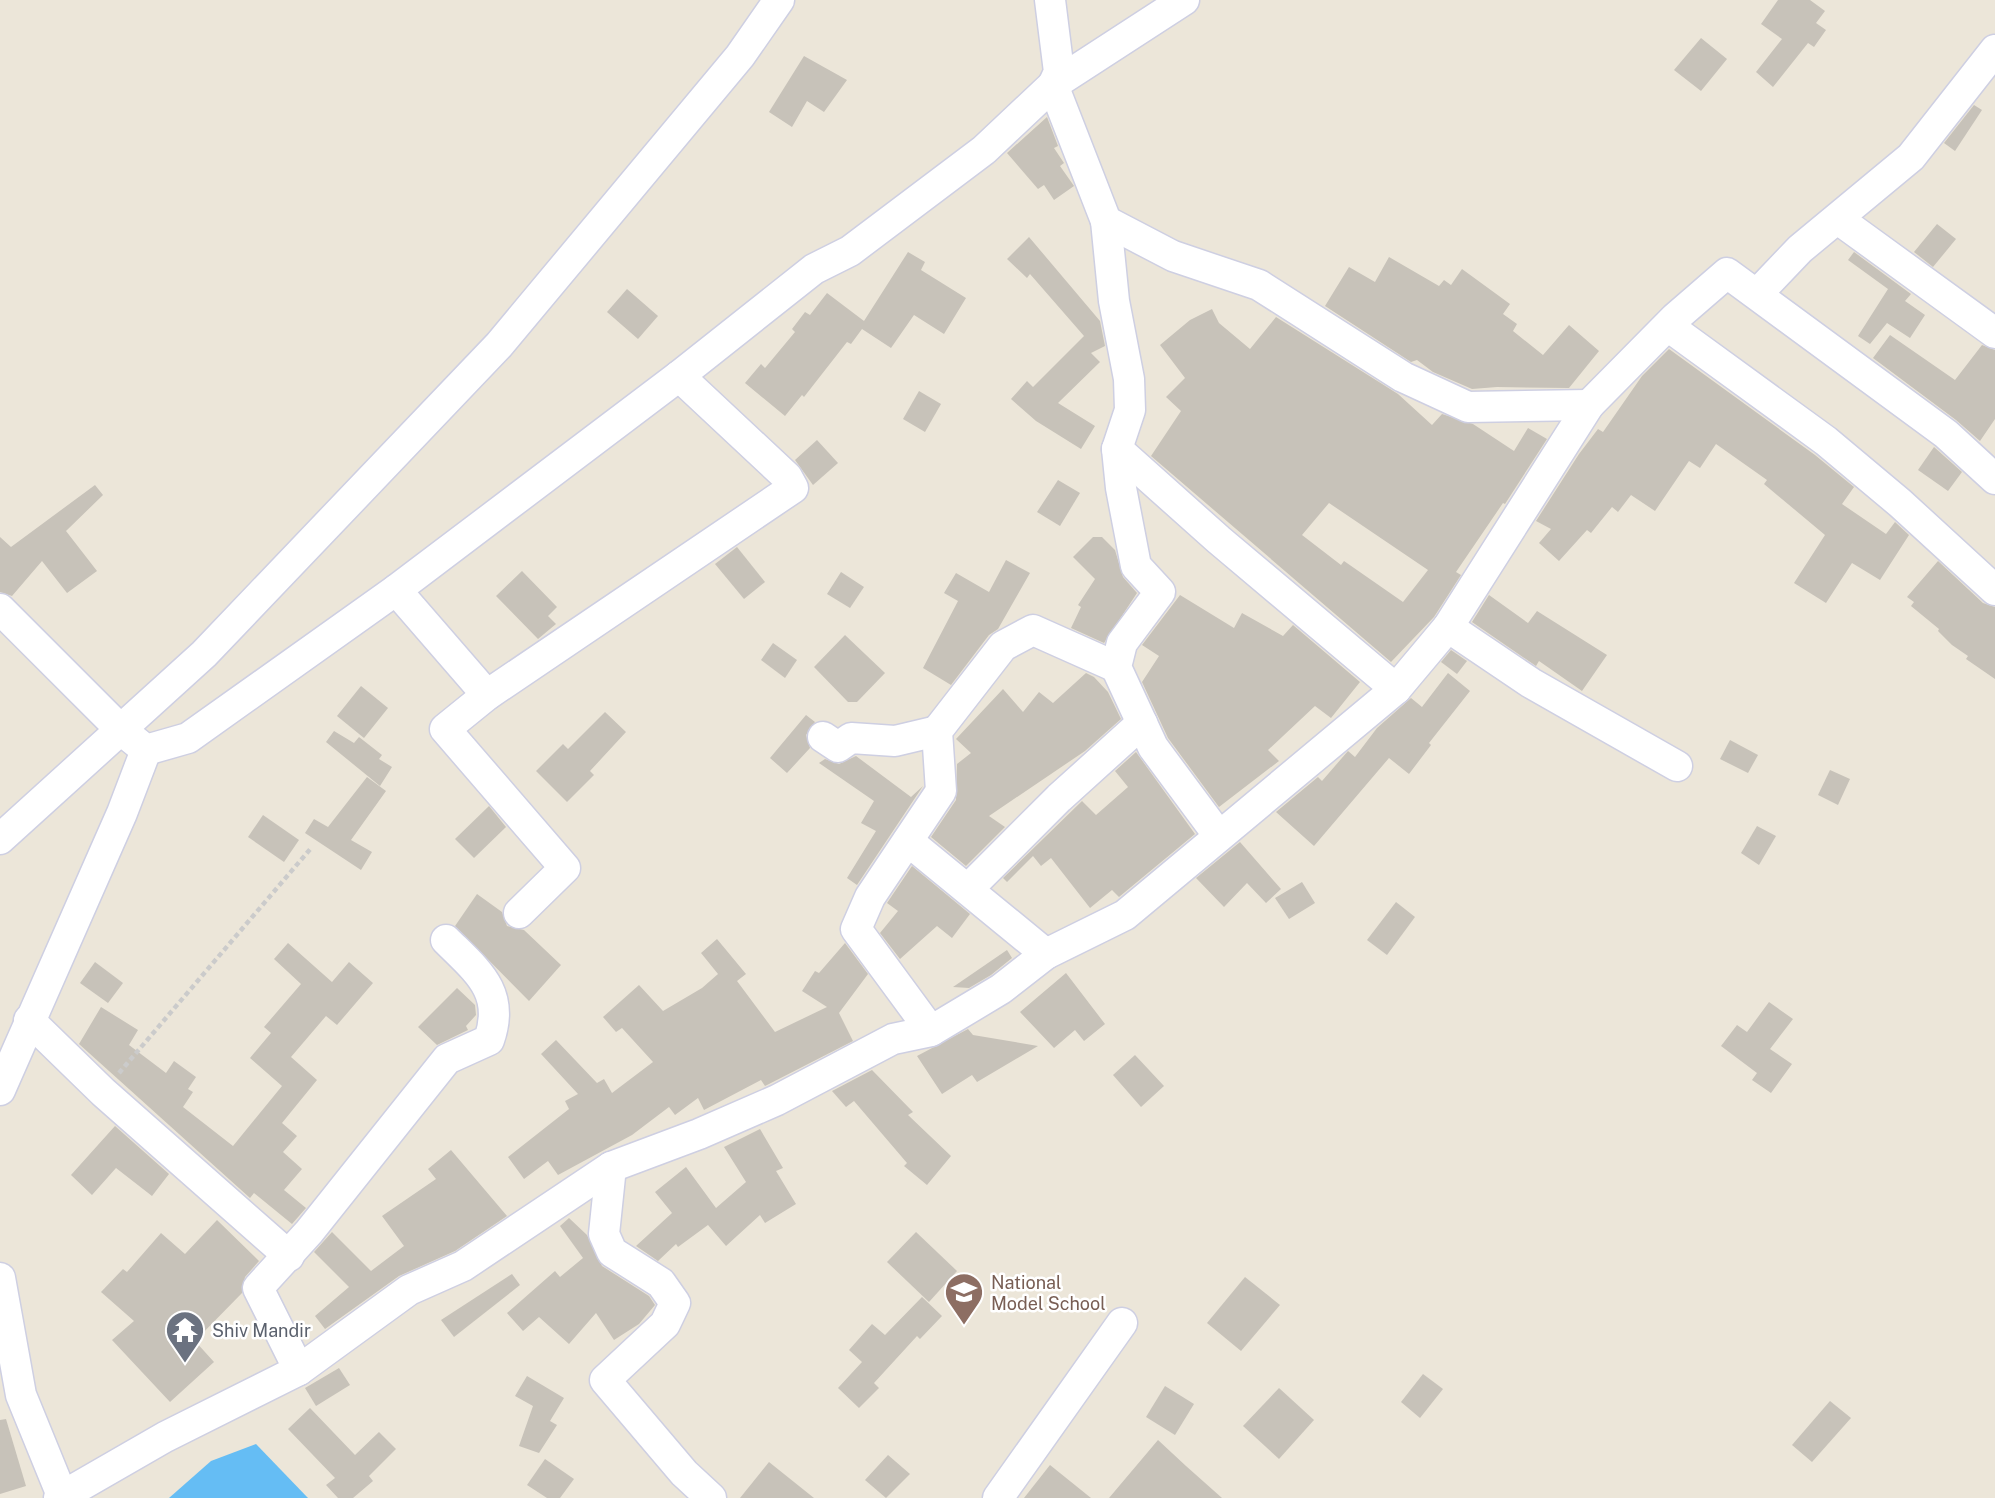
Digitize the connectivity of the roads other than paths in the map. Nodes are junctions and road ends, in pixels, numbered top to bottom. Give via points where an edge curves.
1 (779, 0) edge
2 (1050, 0) edge
3 (1184, 0) edge
4 (1995, 50) edge
5 (1053, 85) junction
6 (1838, 219) junction
7 (1106, 221) junction
8 (1758, 293) junction
9 (1668, 326) junction
10 (1995, 333) edge
11 (679, 376) junction
12 (1588, 405) junction
13 (1117, 449) junction
14 (1995, 479) edge
15 (396, 590) junction
16 (1995, 590) edge
17 (0, 609) edge
18 (1448, 627) junction
19 (1116, 667) junction
20 (1396, 689) junction
21 (487, 695) junction
22 (1142, 723) junction
23 (120, 729) junction
24 (937, 732) junction
25 (823, 737) dead end
26 (146, 750) junction
27 (1677, 766) dead end
28 (1219, 836) junction
29 (0, 839) edge
30 (908, 841) junction
31 (969, 888) junction
32 (519, 913) dead end
33 (446, 940) dead end
34 (1046, 954) junction
35 (29, 1020) junction
36 (931, 1031) junction
37 (0, 1090) edge
38 (611, 1167) junction
39 (289, 1256) junction
40 (0, 1278) edge
41 (1122, 1323) dead end
42 (299, 1370) junction
43 (11, 1403) edge
44 (1007, 1495) edge
45 (62, 1497) edge
46 (711, 1498) edge

1 - 23 street via 740,56 499,345 204,654
2 - 5 street via 1059,72
3 - 5 street
4 - 6 street via 1911,157
5 - 7 street
5 - 11 street via 984,150 850,251 814,269
6 - 8 street via 1800,249
6 - 10 street
7 - 12 street via 1173,256 1259,285 1403,377 1468,407
7 - 13 street via 1114,301 1129,379 1130,410
8 - 9 street via 1727,273
8 - 14 street via 1946,434
9 - 12 street
9 - 16 street via 1826,441
11 - 15 street
11 - 21 street via 788,477 793,488
12 - 18 street
13 - 19 street via 1136,566 1160,592 1122,643
13 - 20 street
15 - 21 street
15 - 26 street via 188,738
17 - 23 street
18 - 20 street
18 - 27 street via 1531,682
19 - 22 street
19 - 24 street via 1033,630 1003,646
20 - 28 street
21 - 32 street via 445,729 565,868
22 - 28 street via 1153,747
22 - 31 street
23 - 26 street
23 - 29 street
24 - 25 street via 895,741 851,738 838,747
24 - 30 street via 941,791
26 - 35 street
28 - 34 street via 1125,915
30 - 31 street
30 - 36 street via 870,897 856,929
31 - 34 street
33 - 39 street via 480,975 494,1000 495,1022 489,1040 447,1059
34 - 36 street via 1001,989
35 - 37 street
35 - 39 street via 103,1092
36 - 38 street via 893,1039 777,1100
38 - 42 street via 463,1266 409,1290
38 - 46 street via 604,1234 612,1252 661,1283 675,1303 665,1324 605,1380
39 - 42 street via 258,1288
40 - 43 street
41 - 44 street
42 - 45 street via 165,1437
43 - 45 street

